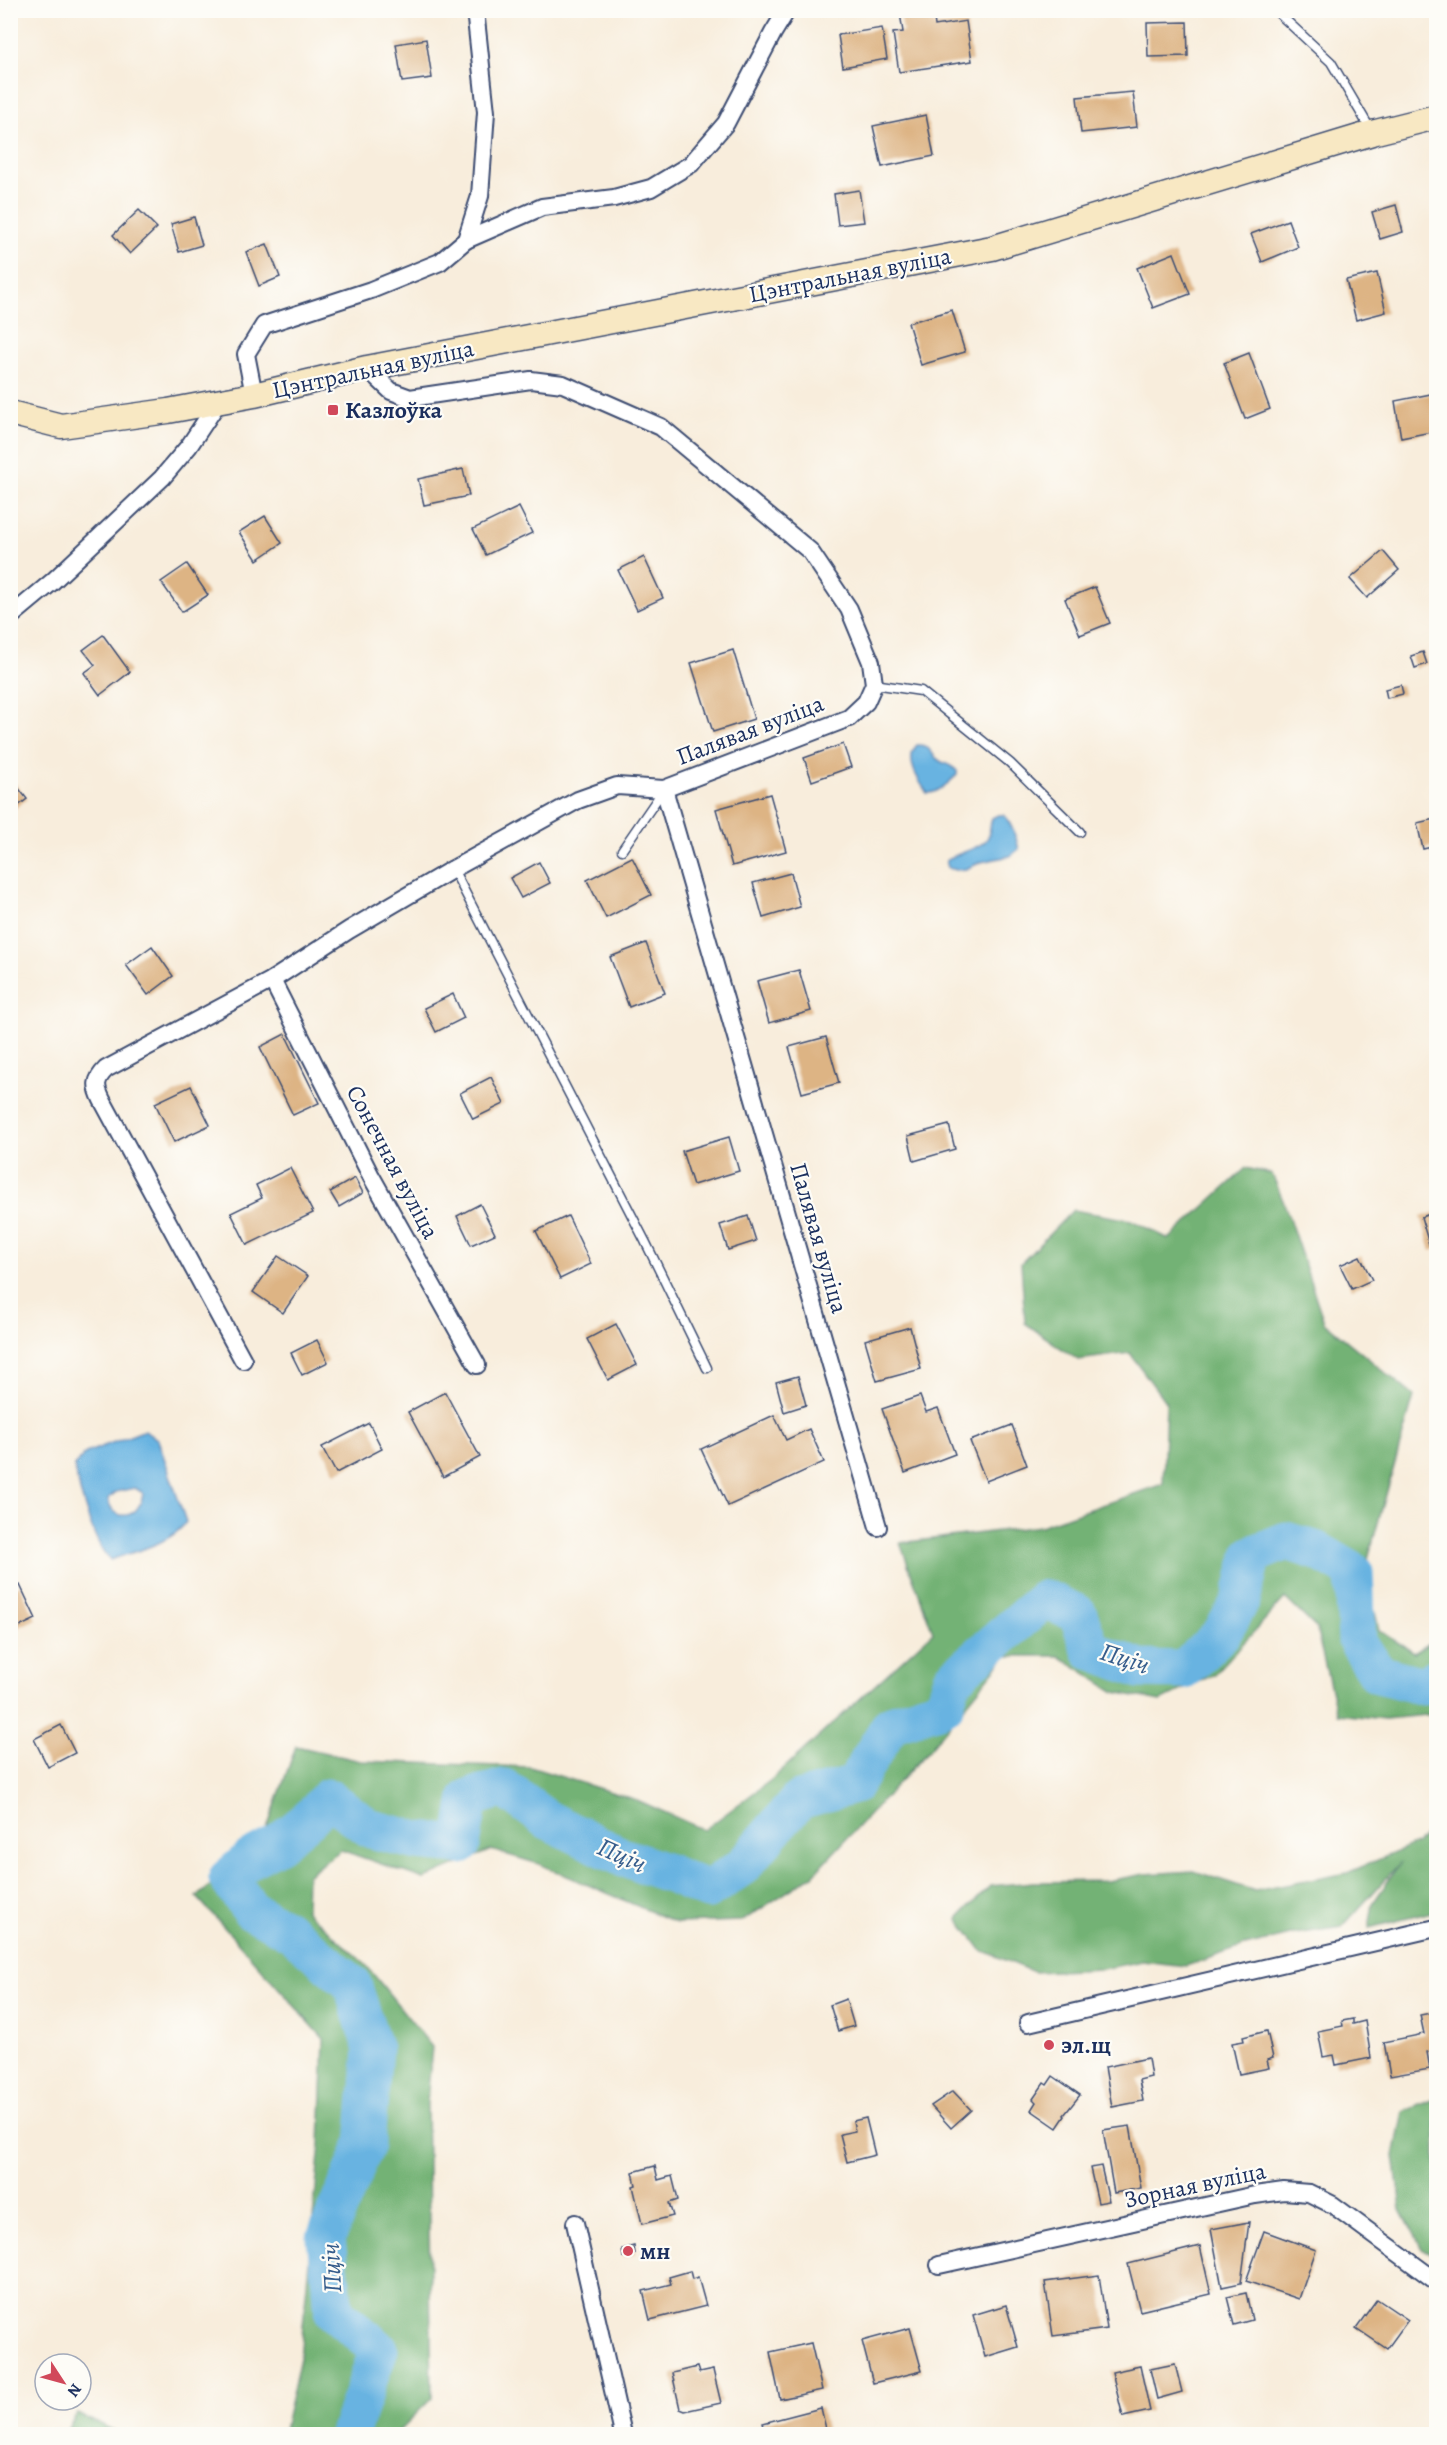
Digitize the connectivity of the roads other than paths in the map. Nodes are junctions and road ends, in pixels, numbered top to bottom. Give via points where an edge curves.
1 (475, 10) edge
2 (787, 10) edge
3 (1275, 10) edge
4 (1437, 117) edge
5 (1372, 133) junction
6 (466, 240) junction
7 (367, 368) junction
8 (254, 395) junction
9 (219, 401) junction
10 (10, 412) edge
11 (10, 617) edge
12 (874, 684) junction
13 (664, 789) junction
14 (1080, 832) dead end
15 (622, 850) dead end
16 (453, 869) junction
17 (272, 980) junction
18 (243, 1360) dead end
19 (477, 1365) dead end
20 (706, 1368) dead end
21 (878, 1527) dead end
22 (1437, 1928) edge
23 (1028, 2023) dead end
24 (575, 2223) dead end
25 (939, 2265) dead end
26 (1437, 2281) edge
27 (623, 2434) edge

1 - 6 street via 486,112 480,196
2 - 6 street, Цэнтральная вуліца via 726,123 691,164 651,188 614,198 542,207
3 - 5 lane via 1331,62
4 - 5 main road, Цэнтральная вуліца
5 - 7 main road, Цэнтральная вуліца via 992,248
6 - 8 street, Цэнтральная вуліца via 440,262 371,290 264,325 246,354
7 - 8 main road, Цэнтральная вуліца
7 - 12 street via 391,391 410,398 531,380 562,384 661,427 810,551 849,609 871,662
8 - 9 main road, Цэнтральная вуліца
9 - 10 main road, Цэнтральная вуліца via 61,426
9 - 11 street via 162,478
12 - 13 street, Палявая вуліца via 866,702 849,718
12 - 14 lane via 921,690 1010,763
13 - 15 lane
13 - 16 street via 617,786 578,800
13 - 21 street, Палявая вуліца
16 - 17 street
16 - 20 lane
17 - 18 street via 106,1069 97,1078 96,1088
17 - 19 street, Сонечная вуліца via 371,1176
22 - 23 street
24 - 27 street
25 - 26 street, Зорная вуліца via 1284,2191 1309,2193 1333,2205

